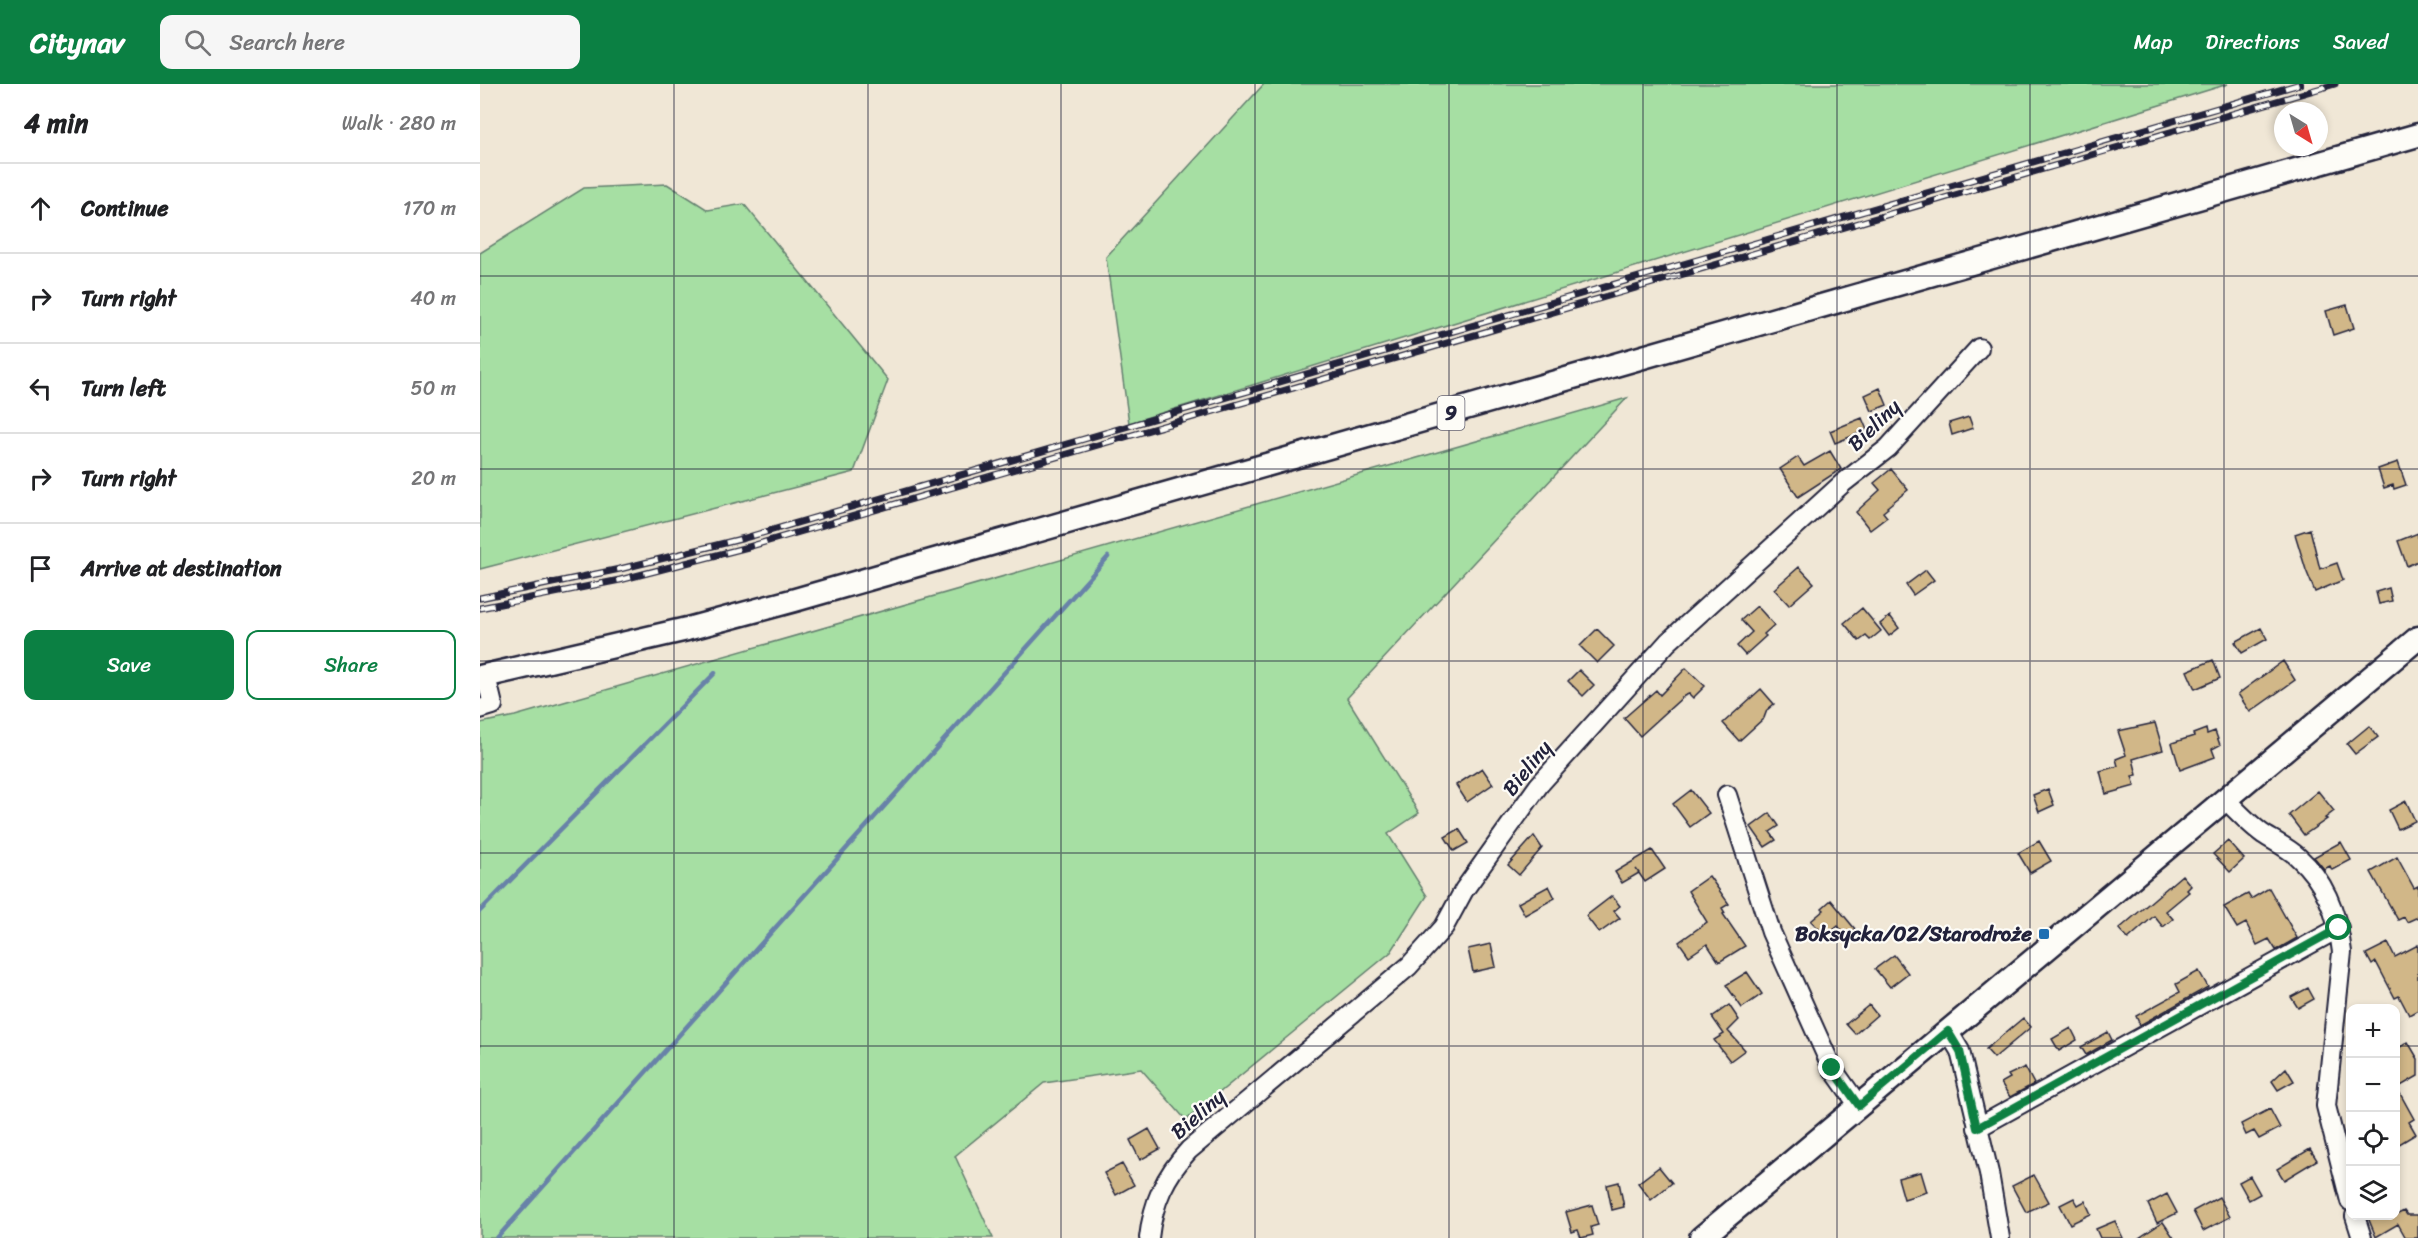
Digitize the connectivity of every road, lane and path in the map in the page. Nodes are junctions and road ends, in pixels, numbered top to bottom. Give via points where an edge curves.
1 (2418, 135) edge
2 (1979, 348) dead end
3 (2418, 639) edge
4 (483, 677) edge
5 (480, 709) edge
6 (1726, 795) dead end
7 (2225, 799) junction
8 (2339, 928) junction
9 (1948, 1031) junction
10 (1859, 1106) junction
11 (1977, 1128) junction
12 (2346, 1184) edge
13 (2356, 1220) edge
14 (1149, 1238) edge
15 (1701, 1238) edge
16 (2000, 1238) edge
17 (2361, 1238) edge

1 - 4 main road, 9 via 839,588
2 - 14 street, Bieliny via 1888,448 1843,483 1668,642 1539,785 1464,890 1444,927 1409,966 1189,1150 1161,1188
3 - 7 main road
4 - 5 street via 493,705
6 - 10 street via 1770,932 1832,1068
7 - 8 street via 2262,834 2298,857 2318,878
7 - 9 main road
8 - 11 street
8 - 12 street via 2342,952 2326,1106
9 - 10 main road
9 - 11 street via 1960,1051
10 - 15 main road
11 - 16 street
13 - 17 street

